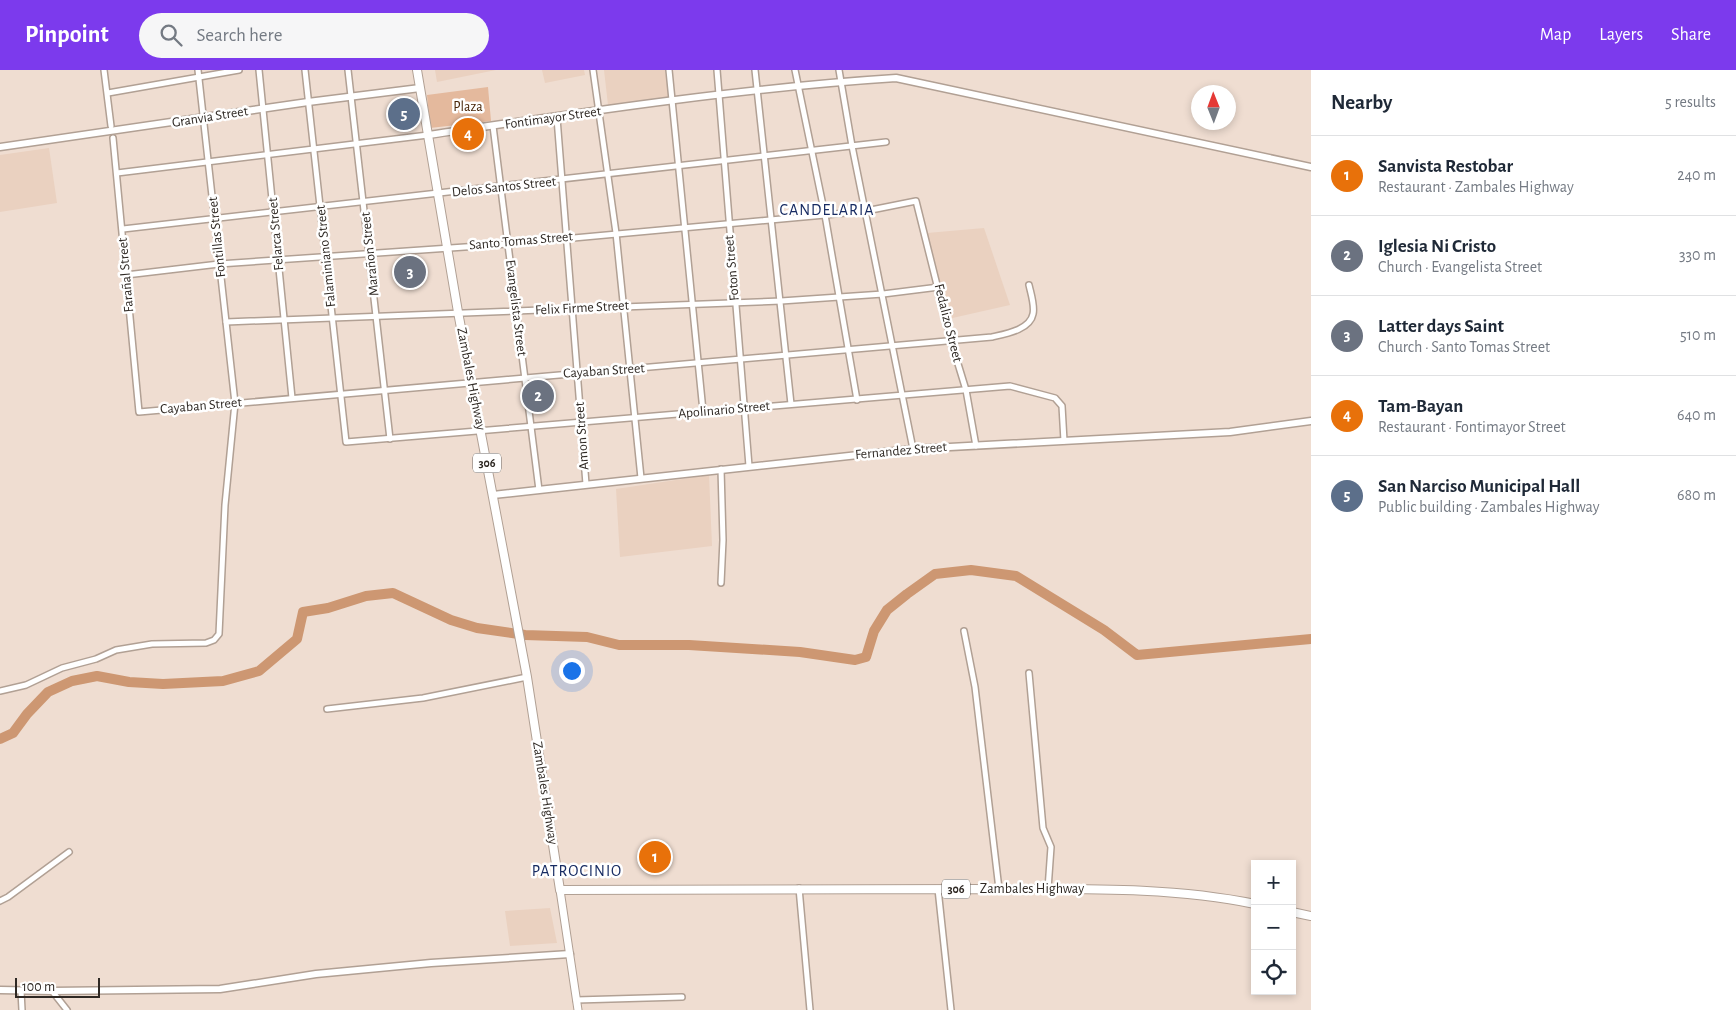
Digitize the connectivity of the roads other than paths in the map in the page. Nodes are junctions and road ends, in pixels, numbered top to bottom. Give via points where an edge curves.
1 (104, 70) edge
2 (198, 70) edge
3 (239, 70) edge
4 (258, 70) edge
5 (305, 70) edge
6 (348, 70) edge
7 (417, 70) edge
8 (593, 70) edge
9 (670, 70) edge
10 (717, 70) edge
11 (755, 70) edge
12 (796, 70) edge
13 (839, 70) edge
14 (199, 77) junction
15 (841, 81) junction
16 (799, 87) junction
17 (420, 88) junction
18 (758, 92) junction
19 (108, 93) junction
20 (351, 96) junction
21 (719, 96) junction
22 (308, 102) junction
23 (673, 102) junction
24 (263, 109) junction
25 (598, 111) junction
26 (204, 118) junction
27 (557, 118) junction
28 (111, 126) dead end
29 (493, 126) junction
30 (428, 135) junction
31 (113, 138) dead end
32 (886, 142) dead end
33 (357, 144) junction
34 (852, 146) junction
35 (0, 147) edge
36 (314, 150) junction
37 (811, 151) junction
38 (269, 155) junction
39 (764, 156) junction
40 (724, 160) junction
41 (210, 163) junction
42 (680, 165) junction
43 (1311, 167) edge
44 (117, 173) junction
45 (608, 175) junction
46 (562, 180) junction
47 (501, 188) junction
48 (438, 194) junction
49 (916, 201) joint
50 (364, 202) junction
51 (321, 208) junction
52 (866, 211) junction
53 (274, 212) junction
54 (825, 215) junction
55 (214, 218) junction
56 (771, 219) junction
57 (729, 223) junction
58 (686, 227) junction
59 (123, 229) junction
60 (616, 232) junction
61 (566, 238) junction
62 (508, 244) junction
63 (447, 246) junction
64 (369, 252) junction
65 (326, 256) junction
66 (278, 260) junction
67 (219, 264) junction
68 (126, 275) junction
69 (1029, 286) dead end
70 (938, 287) junction
71 (884, 294) junction
72 (840, 298) junction
73 (781, 301) junction
74 (735, 302) junction
75 (693, 303) junction
76 (624, 306) junction
77 (572, 309) junction
78 (458, 312) junction
79 (516, 312) junction
80 (376, 317) junction
81 (333, 318) junction
82 (284, 320) junction
83 (226, 322) junction
84 (951, 342) junction
85 (893, 345) junction
86 (849, 349) junction
87 (786, 356) junction
88 (740, 360) junction
89 (699, 364) junction
90 (632, 369) junction
91 (577, 372) junction
92 (525, 377) junction
93 (471, 382) junction
94 (385, 390) junction
95 (966, 390) junction
96 (341, 394) junction
97 (901, 397) junction
98 (292, 398) junction
99 (857, 400) junction
100 (235, 403) junction
101 (791, 404) junction
102 (744, 408) junction
103 (139, 412) joint
104 (703, 412) junction
105 (636, 417) junction
106 (1311, 421) edge
107 (581, 422) junction
108 (531, 426) junction
109 (480, 430) junction
110 (390, 439) junction
111 (1064, 441) junction
112 (346, 442) joint
113 (976, 446) junction
114 (913, 449) junction
115 (749, 466) junction
116 (721, 469) junction
117 (641, 478) junction
118 (586, 484) junction
119 (539, 490) junction
120 (493, 495) junction
121 (721, 583) dead end
122 (964, 631) dead end
123 (1029, 673) dead end
124 (527, 677) junction
125 (0, 691) edge
126 (326, 709) dead end
127 (69, 852) dead end
128 (799, 888) junction
129 (938, 889) junction
130 (999, 889) junction
131 (1048, 889) junction
132 (560, 890) junction
133 (0, 901) edge
134 (1251, 903) edge
135 (1296, 913) edge
136 (1311, 916) edge
137 (570, 954) junction
138 (0, 990) edge
139 (21, 991) junction
140 (52, 992) junction
141 (682, 997) dead end
142 (576, 1000) junction
143 (22, 1010) edge
144 (67, 1010) edge
145 (578, 1010) edge
146 (810, 1010) edge
147 (951, 1010) edge

1 - 19 street
2 - 14 street, Fontillas Street
3 - 14 street
4 - 24 street, Felarca Street
5 - 22 street, Falaminiano Street
6 - 20 street, Marañon Street
7 - 17 main road, Zambales Highway / 306
8 - 25 street
9 - 23 street
10 - 21 street, Foton Street
11 - 18 street
12 - 16 street
13 - 15 street
14 - 19 street
14 - 26 street, Fontillas Street
15 - 16 street, Fontimayor Street
15 - 34 street
15 - 43 street, Fontimayor Street via 896,78 921,81
16 - 18 street, Fontimayor Street
16 - 37 street
17 - 20 street, Granvia Street
17 - 30 main road, Zambales Highway / 306
18 - 21 street, Fontimayor Street
18 - 39 street
19 - 28 street
20 - 22 street, Granvia Street
20 - 33 street, Marañon Street
21 - 23 street, Fontimayor Street
21 - 40 street, Foton Street
22 - 24 street, Granvia Street
22 - 36 street, Falaminiano Street
23 - 25 street, Fontimayor Street
23 - 42 street
24 - 26 street, Granvia Street
24 - 38 street, Felarca Street
25 - 27 street, Fontimayor Street
25 - 45 street
26 - 35 street, Granvia Street
26 - 41 street, Fontillas Street
27 - 29 street, Fontimayor Street
27 - 46 street, Amon Street
29 - 30 street, Fontimayor Street
29 - 47 street, Evangelista Street
30 - 33 street, Fontimayor Street
30 - 48 main road, Zambales Highway / 306
31 - 44 street, Farañal Street
32 - 34 street, Delos Santos Street
33 - 36 street, Fontimayor Street
33 - 50 street, Marañon Street
34 - 37 street, Delos Santos Street
34 - 52 street
36 - 38 street, Fontimayor Street
36 - 51 street, Falaminiano Street
37 - 39 street, Delos Santos Street
37 - 54 street
38 - 41 street, Fontimayor Street
38 - 53 street, Felarca Street
39 - 40 street, Delos Santos Street
39 - 56 street
40 - 42 street, Delos Santos Street
40 - 57 street, Foton Street
41 - 44 street, Fontimayor Street
41 - 55 street, Fontillas Street
42 - 45 street, Delos Santos Street
42 - 58 street
44 - 59 street, Farañal Street
45 - 46 street, Delos Santos Street
45 - 60 street
46 - 47 street, Delos Santos Street
46 - 61 street, Amon Street
47 - 48 street, Delos Santos Street
47 - 62 street, Evangelista Street
48 - 50 street, Delos Santos Street
48 - 63 main road, Zambales Highway / 306
49 - 52 street, Santo Tomas Street
49 - 70 street, Fedalizo Street
50 - 51 street, Delos Santos Street
50 - 64 street, Marañon Street
51 - 53 street, Delos Santos Street
51 - 65 street, Falaminiano Street
52 - 54 street, Santo Tomas Street
52 - 71 street
53 - 55 street, Delos Santos Street
53 - 66 street, Felarca Street
54 - 56 street, Santo Tomas Street
54 - 72 street
55 - 59 street, Delos Santos Street
55 - 67 street, Fontillas Street
56 - 57 street, Santo Tomas Street
56 - 73 street
57 - 58 street, Santo Tomas Street
57 - 74 street, Foton Street
58 - 60 street, Santo Tomas Street
58 - 75 street
59 - 68 street, Farañal Street
60 - 61 street, Santo Tomas Street
60 - 76 street
61 - 62 street, Santo Tomas Street
61 - 77 street, Amon Street
62 - 63 street, Santo Tomas Street
62 - 79 street, Evangelista Street
63 - 64 street, Santo Tomas Street
63 - 78 main road, Zambales Highway / 306
64 - 65 street, Santo Tomas Street
64 - 80 street, Marañon Street
65 - 66 street, Santo Tomas Street
65 - 81 street, Falaminiano Street
66 - 67 street, Santo Tomas Street
66 - 82 street, Felarca Street
67 - 68 street, Santo Tomas Street
67 - 83 street, Fontillas Street
68 - 103 street, Farañal Street
69 - 84 street, Cayaban Street via 1034,313 1029,322 1007,333
70 - 71 street, Felix Firme Street
70 - 84 street, Fedalizo Street
71 - 72 street, Felix Firme Street
71 - 85 street
72 - 73 street, Felix Firme Street
72 - 86 street
73 - 74 street, Felix Firme Street
73 - 87 street
74 - 75 street, Felix Firme Street
74 - 88 street, Foton Street
75 - 76 street, Felix Firme Street
75 - 89 street
76 - 77 street, Felix Firme Street
76 - 90 street
77 - 79 street, Felix Firme Street
77 - 91 street, Amon Street
78 - 79 street, Felix Firme Street
78 - 80 street, Felix Firme Street
78 - 93 main road, Zambales Highway / 306
79 - 92 street, Evangelista Street
80 - 81 street, Felix Firme Street
80 - 94 street, Marañon Street
81 - 82 street, Felix Firme Street
81 - 96 street, Falaminiano Street
82 - 83 street, Felix Firme Street
82 - 98 street, Felarca Street
83 - 100 street, Fontillas Street
84 - 85 street, Cayaban Street
84 - 95 street, Fedalizo Street
85 - 86 street, Cayaban Street
85 - 97 street
86 - 87 street, Cayaban Street
86 - 99 street
87 - 88 street, Cayaban Street
87 - 101 street
88 - 89 street, Cayaban Street
88 - 102 street, Foton Street
89 - 90 street, Cayaban Street
89 - 104 street
90 - 91 street, Cayaban Street
90 - 105 street
91 - 92 street, Cayaban Street
91 - 107 street, Amon Street
92 - 93 street, Cayaban Street
92 - 108 street, Evangelista Street
93 - 94 street, Cayaban Street
93 - 109 main road, Zambales Highway / 306
94 - 96 street, Cayaban Street
94 - 110 street, Marañon Street
95 - 97 street, Apolinario Street
95 - 111 street, Apolinario Street via 1010,386 1056,398 1062,406
95 - 113 street, Fedalizo Street
96 - 98 street, Cayaban Street
96 - 112 street, Falaminiano Street
97 - 99 street, Apolinario Street
97 - 114 street
98 - 100 street, Cayaban Street
99 - 101 street, Apolinario Street
100 - 103 street, Cayaban Street
100 - 125 street, Fontillas Street via 225,505 220,634 206,643 152,644 116,650 62,668 26,685
101 - 102 street, Apolinario Street
102 - 104 street, Apolinario Street
102 - 115 street, Foton Street
104 - 105 street, Apolinario Street
105 - 107 street, Apolinario Street
105 - 117 street
106 - 111 street, Fernandez Street via 1230,432
107 - 108 street, Apolinario Street
107 - 118 street, Amon Street
108 - 109 street, Apolinario Street
108 - 119 street, Evangelista Street
109 - 110 street, Apolinario Street
109 - 120 main road, Zambales Highway / 306
110 - 112 street, Apolinario Street
111 - 113 street, Fernandez Street
113 - 114 street, Fernandez Street
114 - 115 street, Fernandez Street
115 - 116 street, Fernandez Street
116 - 117 street, Fernandez Street
116 - 121 street
117 - 118 street, Fernandez Street
118 - 119 street, Fernandez Street
119 - 120 street, Fernandez Street
120 - 124 main road, Zambales Highway / 306
122 - 130 street via 975,687
123 - 131 street via 1043,828 1051,847
124 - 126 street via 423,698
124 - 132 main road, Zambales Highway / 306
127 - 133 street
128 - 129 main road, Zambales Highway / 306
128 - 132 main road, Zambales Highway / 306
128 - 146 street
129 - 130 main road, Zambales Highway / 306
129 - 147 street
130 - 131 main road, Zambales Highway / 306
131 - 134 main road, Zambales Highway / 306 via 1149,890
132 - 137 main road
135 - 136 main road
137 - 140 street via 316,974 220,989
137 - 142 main road
138 - 139 street
139 - 140 street
139 - 143 street
140 - 144 street
141 - 142 street
142 - 145 main road

